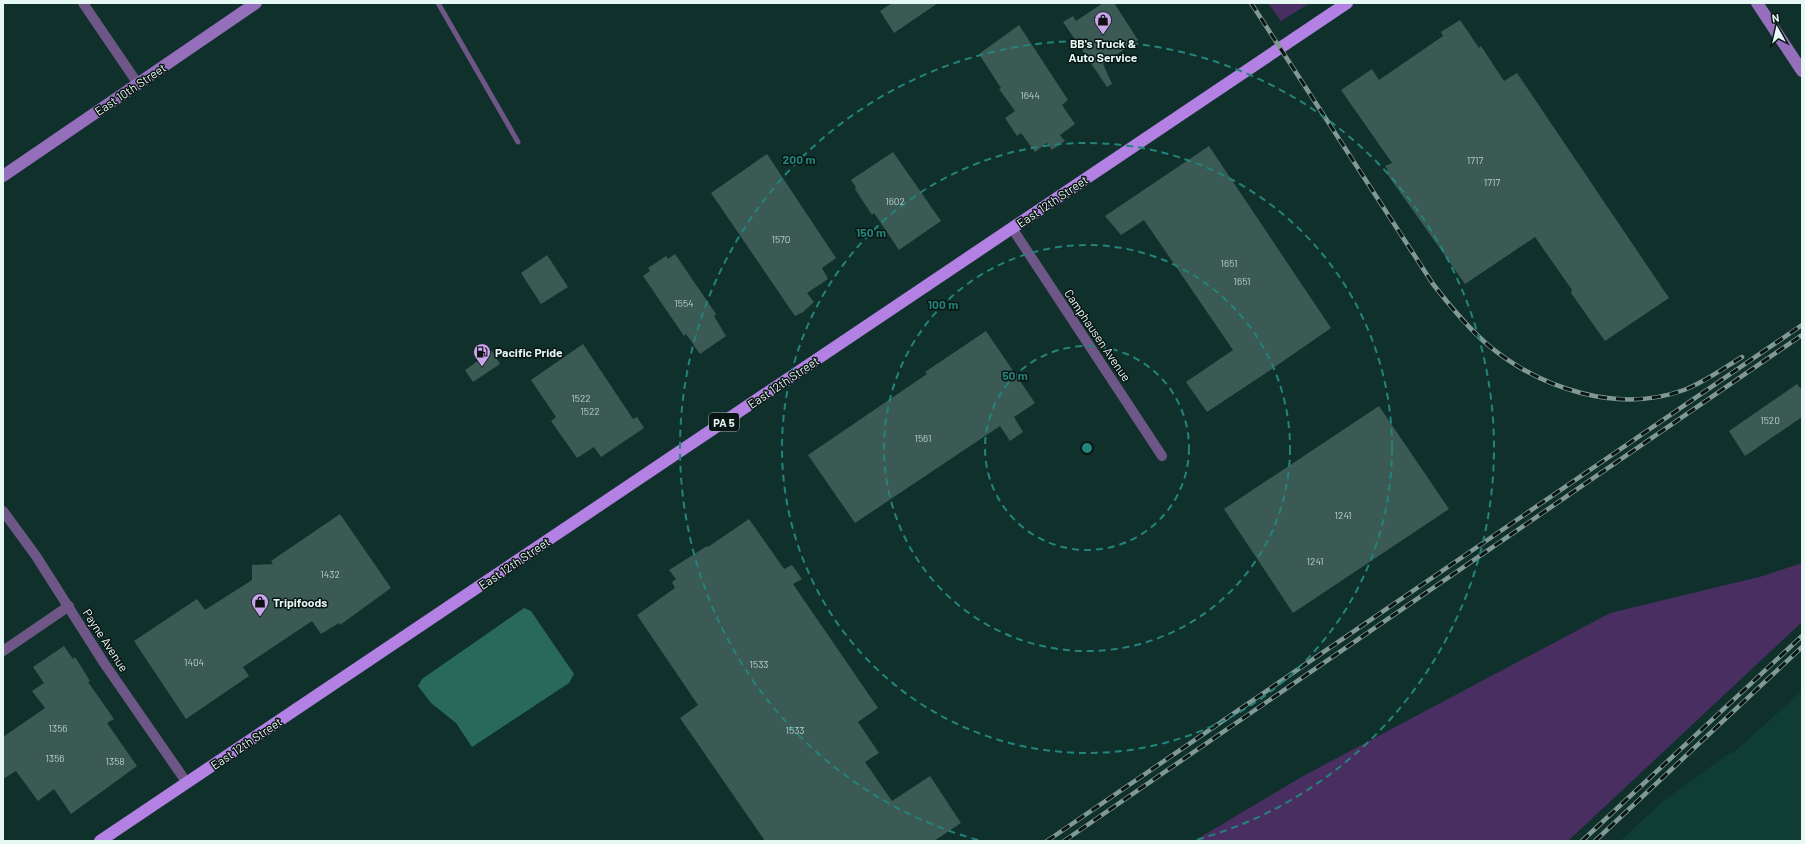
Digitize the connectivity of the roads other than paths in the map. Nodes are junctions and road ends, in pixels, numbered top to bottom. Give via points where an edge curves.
1 (84, 3) edge
2 (256, 3) edge
3 (438, 3) edge
4 (1346, 3) edge
5 (1757, 3) edge
6 (1802, 71) edge
7 (138, 84) junction
8 (518, 142) dead end
9 (3, 176) edge
10 (1012, 228) junction
11 (1162, 456) dead end
12 (3, 511) edge
13 (68, 606) junction
14 (3, 651) edge
15 (187, 783) junction
16 (100, 841) edge

1 - 7 street
2 - 7 street, East 10th Street
3 - 8 lane
4 - 10 main road, East 12th Street / PA 5
5 - 6 street
7 - 9 street, East 10th Street
10 - 11 street, Camphausen Avenue
10 - 15 main road, East 12th Street / PA 5
12 - 13 street, Payne Avenue
13 - 14 street
13 - 15 street, Payne Avenue
15 - 16 main road, East 12th Street / PA 5

